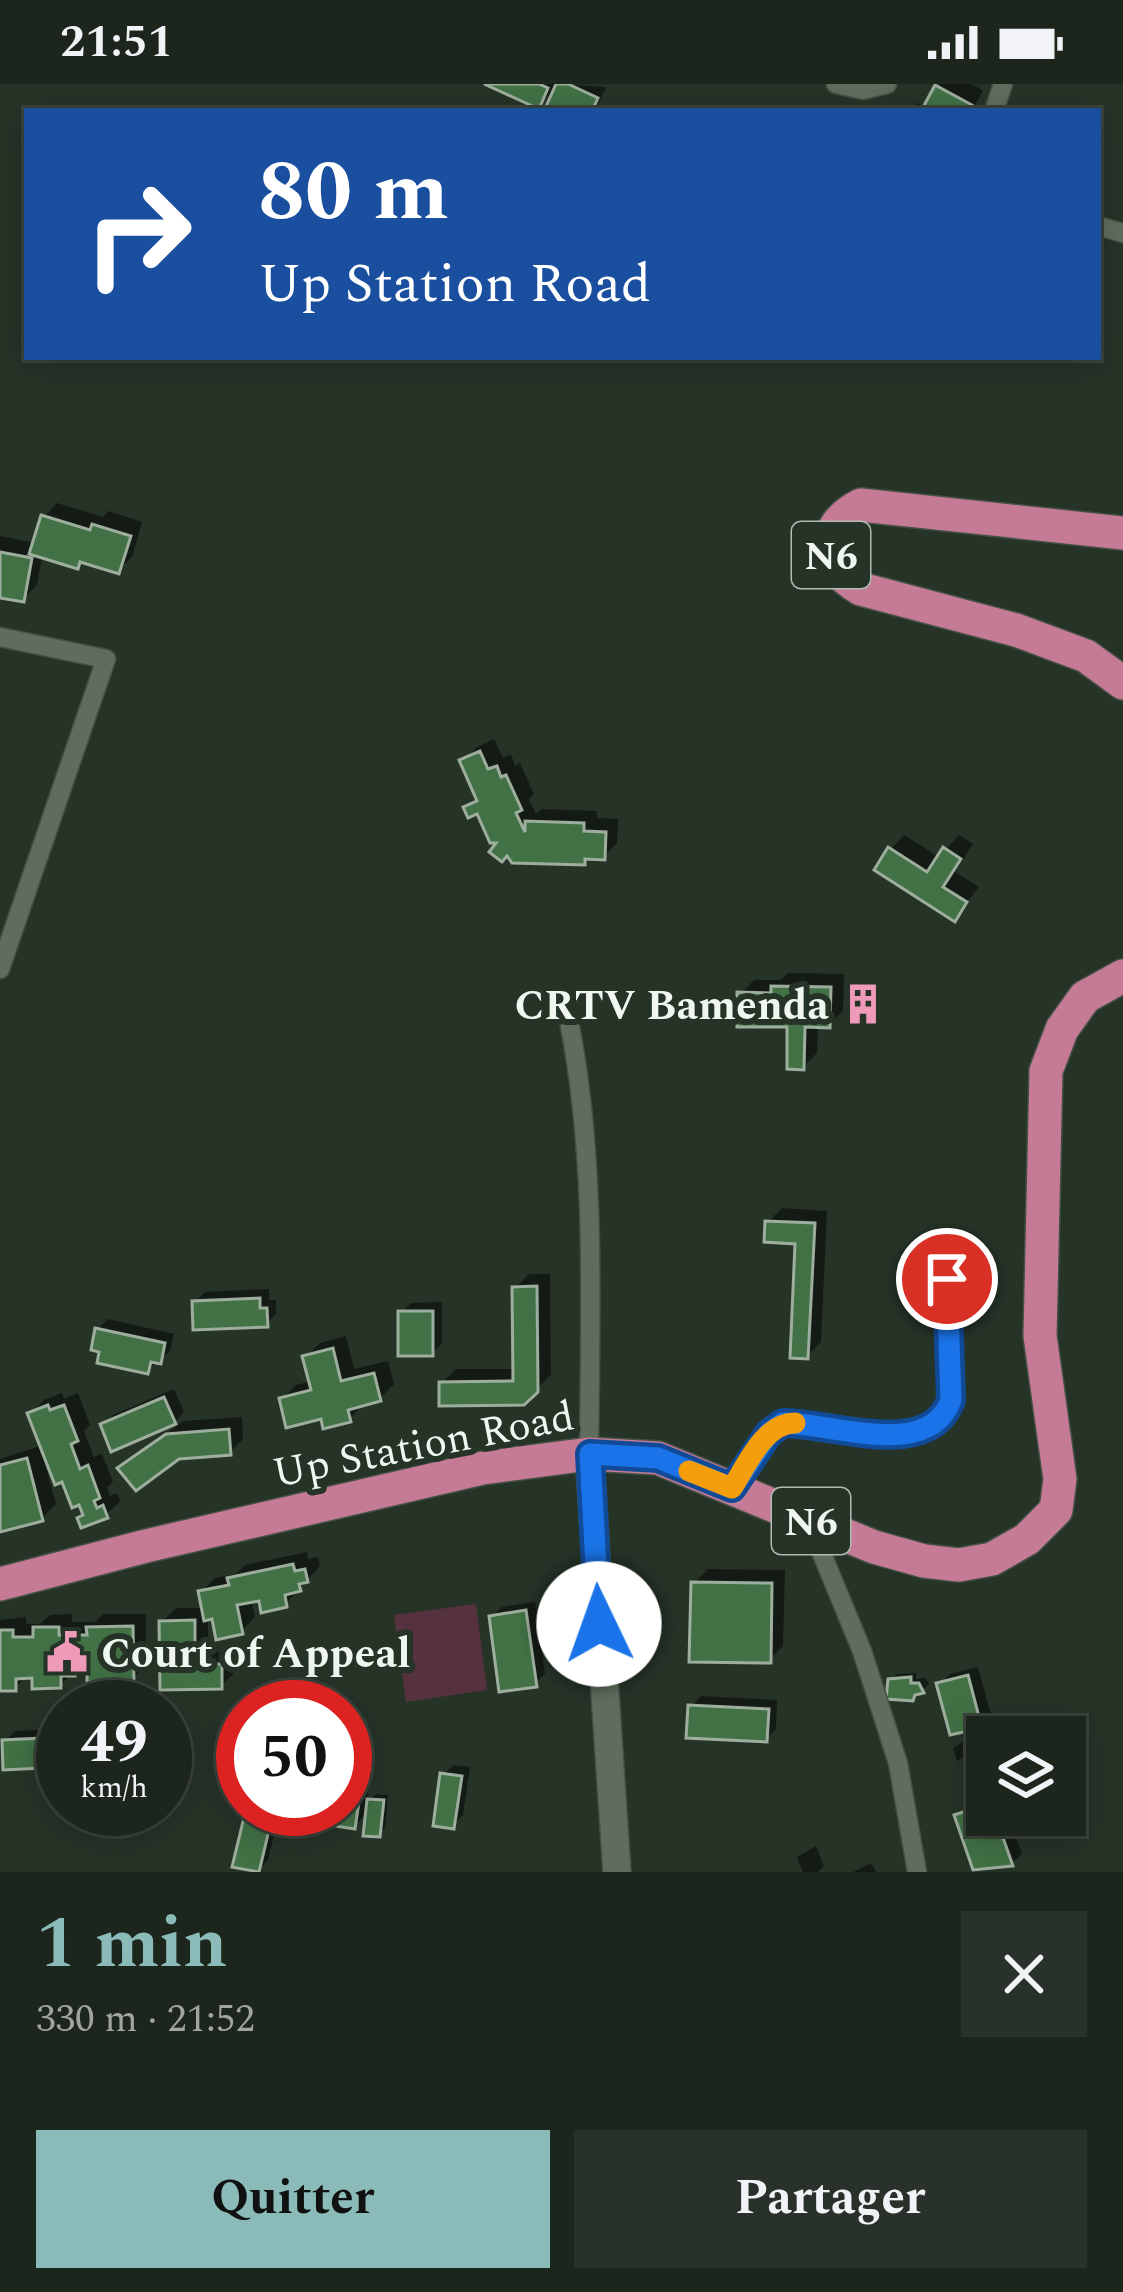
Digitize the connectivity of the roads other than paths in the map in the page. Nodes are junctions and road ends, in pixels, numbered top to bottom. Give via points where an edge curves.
1 (836, 84) edge
2 (887, 84) edge
3 (1123, 533) edge
4 (0, 637) edge
5 (1123, 683) edge
6 (0, 969) edge
7 (1123, 976) edge
8 (569, 1021) dead end
9 (947, 1279) dead end
10 (590, 1454) junction
11 (732, 1488) junction
12 (808, 1520) junction
13 (0, 1584) edge
14 (616, 1872) edge
15 (917, 1872) edge

1 - 2 street
3 - 5 highway, N6 via 861,505 840,516 830,537 838,576 861,589 1016,630 1086,656
4 - 6 street via 106,659
7 - 12 highway, Up Station Road / N6 via 1084,997 1046,1071 1040,1336 1060,1479 1056,1510 1027,1539 959,1565 874,1547
8 - 10 street via 588,1231
9 - 11 street via 945,1417 903,1437 783,1423
10 - 11 highway, Up Station Road / N6 via 658,1458
10 - 13 highway, Up Station Road / N6 via 483,1468
10 - 14 main road
11 - 12 highway, Up Station Road / N6
12 - 15 street via 898,1763

